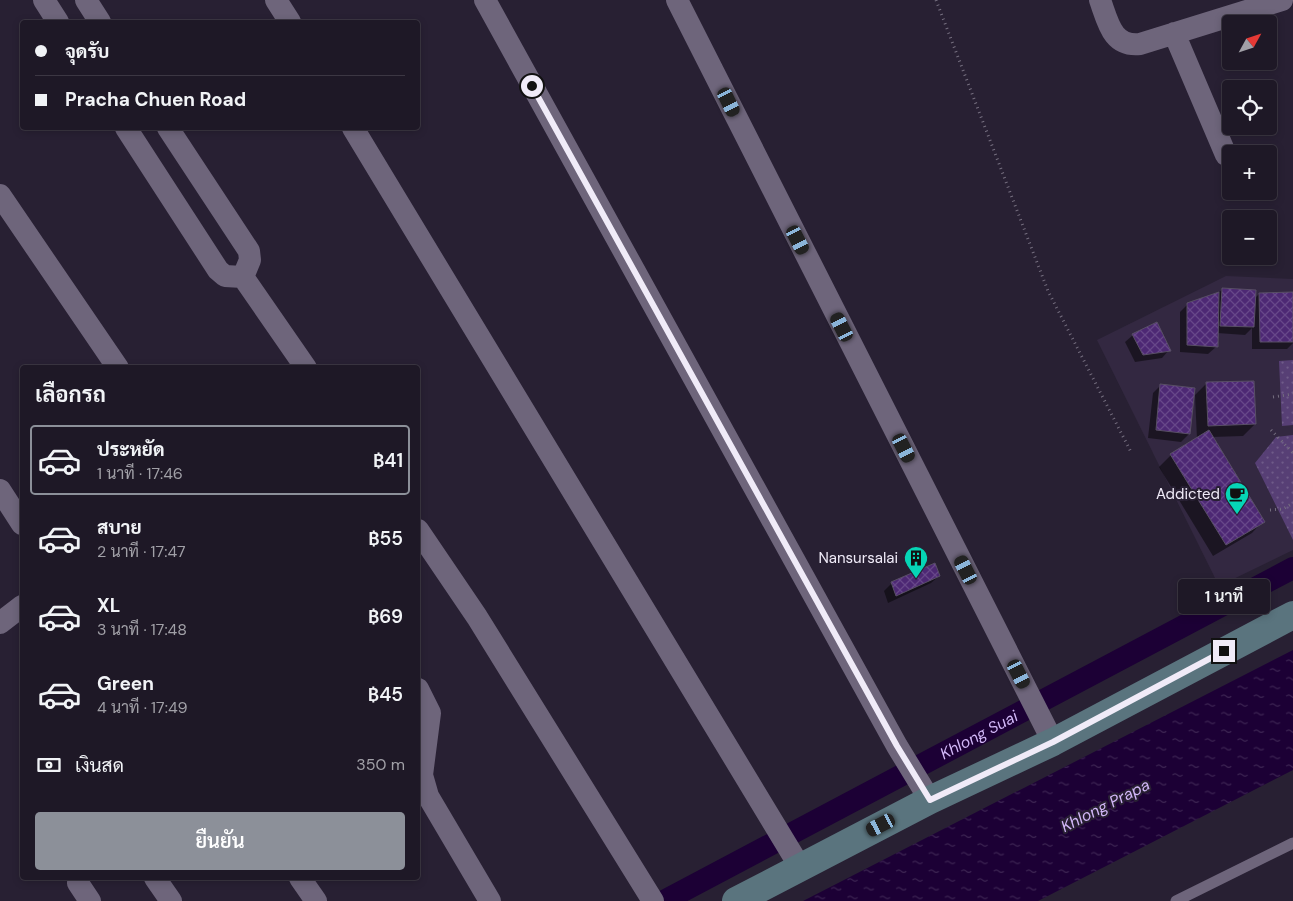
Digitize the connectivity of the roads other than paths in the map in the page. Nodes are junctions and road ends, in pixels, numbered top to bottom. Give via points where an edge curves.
1 (44, 0) edge
2 (86, 0) edge
3 (276, 0) edge
4 (485, 0) edge
5 (677, 0) edge
6 (1100, 0) edge
7 (1282, 0) edge
8 (57, 20) edge
9 (99, 20) edge
10 (289, 20) edge
11 (1174, 33) junction
12 (127, 130) edge
13 (355, 130) edge
14 (173, 135) edge
15 (1222, 147) edge
16 (148, 162) junction
17 (0, 195) edge
18 (243, 277) junction
19 (116, 365) edge
20 (304, 365) edge
21 (0, 490) edge
22 (20, 521) edge
23 (420, 533) edge
24 (20, 608) edge
25 (1293, 615) edge
26 (0, 623) edge
27 (420, 693) edge
28 (1048, 732) junction
29 (923, 790) junction
30 (1293, 843) edge
31 (795, 858) junction
32 (156, 880) edge
33 (301, 880) edge
34 (171, 901) edge
35 (316, 901) edge
36 (490, 901) edge
37 (653, 901) edge
38 (736, 901) edge
39 (1176, 901) edge

1 - 8 street
2 - 9 street
3 - 10 street
4 - 29 street
5 - 28 street
6 - 11 street via 1112,30 1120,42 1128,46
7 - 11 street
11 - 15 street
12 - 16 street
13 - 31 street
14 - 16 street
14 - 18 street via 248,251 250,260
16 - 18 street via 218,270 225,276
17 - 19 street
18 - 20 street
21 - 22 street
23 - 37 street via 477,618
24 - 26 street
25 - 28 main road
27 - 36 street via 430,713 422,775 428,796
28 - 29 main road
29 - 31 main road
30 - 39 lane
31 - 38 main road
32 - 34 street
33 - 35 street

